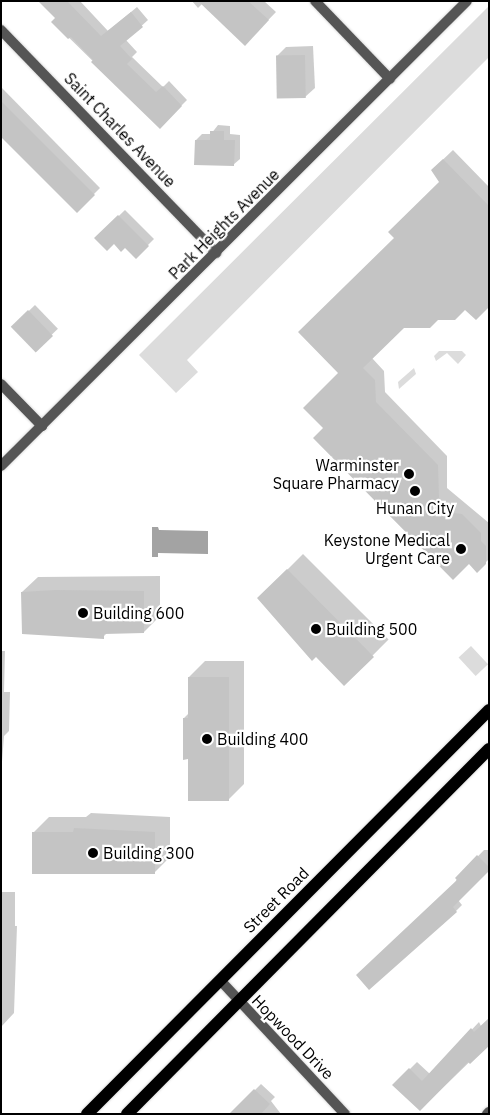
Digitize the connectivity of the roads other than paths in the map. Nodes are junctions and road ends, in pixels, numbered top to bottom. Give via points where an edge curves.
1 (315, 1) edge
2 (466, 1) edge
3 (1, 30) edge
4 (390, 79) junction
5 (216, 252) junction
6 (1, 384) edge
7 (42, 426) junction
8 (1, 466) edge
9 (489, 710) edge
10 (489, 749) edge
11 (220, 980) junction
12 (238, 1002) junction
13 (87, 1114) edge
14 (127, 1114) edge
15 (345, 1114) edge

1 - 4 street
2 - 4 street, Park Heights Avenue
3 - 5 street, Saint Charles Avenue
4 - 5 street, Park Heights Avenue
5 - 7 street, Park Heights Avenue
6 - 7 street
7 - 8 street, Park Heights Avenue
9 - 11 main road, Street Road
10 - 12 main road
11 - 12 street, Hopwood Drive
11 - 13 main road, Street Road
12 - 14 main road
12 - 15 street, Hopwood Drive

